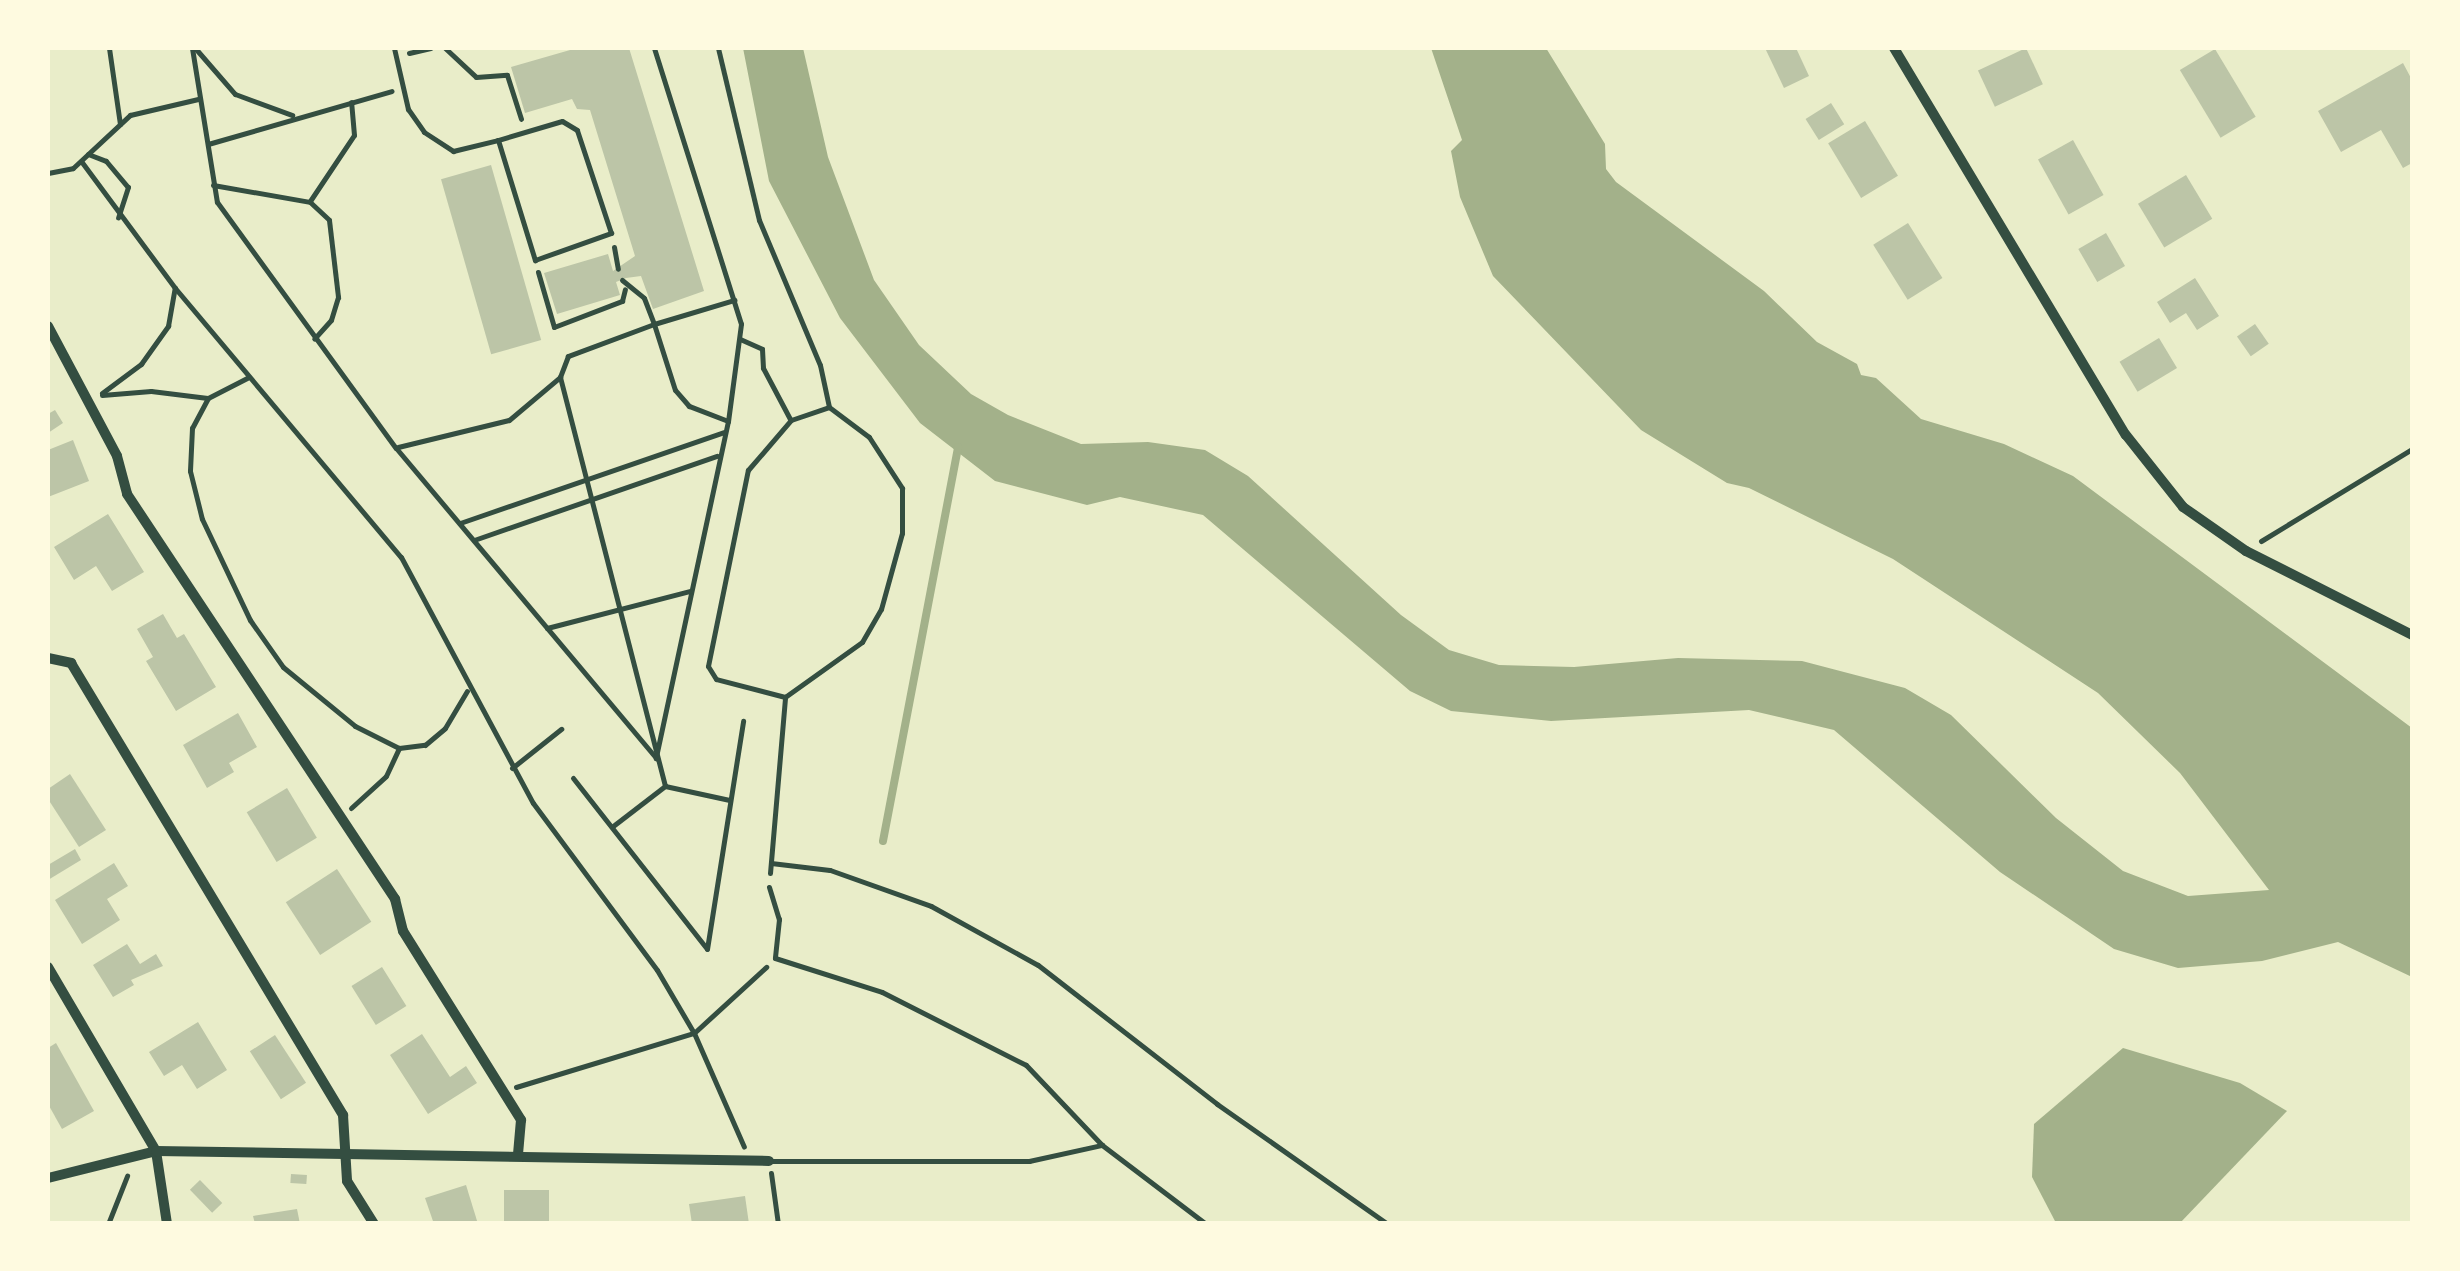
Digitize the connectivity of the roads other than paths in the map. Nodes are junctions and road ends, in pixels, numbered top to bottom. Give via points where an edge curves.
1 (394, 48) edge
2 (1894, 48) edge
3 (498, 140) junction
4 (48, 326) edge
5 (2412, 635) edge
6 (48, 658) edge
7 (769, 886) road end
8 (48, 967) edge
9 (1102, 1144) junction
10 (156, 1151) junction
11 (343, 1155) junction
12 (518, 1155) junction
13 (770, 1160) joint
14 (48, 1178) edge
15 (167, 1224) edge
16 (374, 1224) edge
17 (1206, 1224) edge

1 - 3 lane via 402,88 424,132 453,151
2 - 5 street via 2126,434 2183,508 2246,551
3 - 3 lane via 535,260 611,233 576,130 562,121
4 - 12 street via 95,398 127,494 340,815 521,1120
6 - 11 street via 71,663 343,1115
7 - 9 lane via 779,919 775,958 882,992 1026,1065
8 - 10 street
9 - 13 lane via 1029,1161
9 - 17 lane
10 - 11 street
10 - 14 street
10 - 15 street
11 - 12 street
11 - 16 street via 347,1181
12 - 13 street

